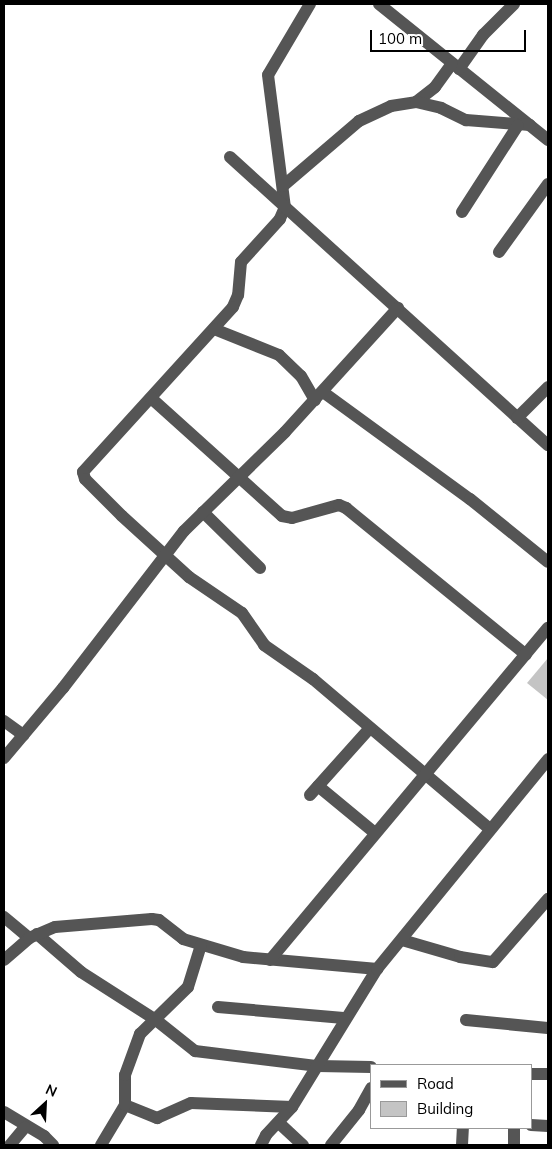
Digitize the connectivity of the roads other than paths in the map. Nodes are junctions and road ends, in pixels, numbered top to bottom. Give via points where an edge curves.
1 (310, 4) edge
2 (379, 4) edge
3 (514, 4) edge
4 (393, 8) edge
5 (456, 66) junction
6 (416, 102) junction
7 (524, 125) junction
8 (548, 140) edge
9 (230, 158) dead end
10 (548, 184) edge
11 (283, 186) junction
12 (285, 207) junction
13 (462, 212) dead end
14 (499, 252) dead end
15 (398, 308) junction
16 (214, 329) junction
17 (548, 387) edge
18 (319, 396) junction
19 (151, 398) junction
20 (517, 418) junction
21 (548, 445) edge
22 (239, 476) junction
23 (203, 512) junction
24 (165, 555) junction
25 (548, 562) edge
26 (260, 568) dead end
27 (548, 628) edge
28 (526, 655) junction
29 (4, 721) edge
30 (370, 728) junction
31 (23, 735) junction
32 (4, 758) edge
33 (548, 759) edge
34 (424, 774) junction
35 (490, 829) junction
36 (375, 833) junction
37 (548, 899) edge
38 (4, 917) edge
39 (33, 936) junction
40 (402, 940) junction
41 (201, 945) junction
42 (4, 960) edge
43 (270, 960) junction
44 (377, 969) junction
45 (218, 1007) dead end
46 (344, 1018) junction
47 (156, 1020) junction
48 (466, 1020) dead end
49 (548, 1028) edge
50 (318, 1066) junction
51 (370, 1067) edge
52 (532, 1074) edge
53 (548, 1074) edge
54 (370, 1092) edge
55 (125, 1105) junction
56 (292, 1107) junction
57 (365, 1110) edge
58 (4, 1112) edge
59 (279, 1124) junction
60 (532, 1125) edge
61 (548, 1126) edge
62 (25, 1127) junction
63 (464, 1129) edge
64 (514, 1129) edge
65 (10, 1145) edge
66 (53, 1145) edge
67 (101, 1145) edge
68 (261, 1145) edge
69 (303, 1145) edge
70 (331, 1145) edge
71 (462, 1145) edge
72 (514, 1145) edge

1 - 11 street via 268,75
2 - 4 street
3 - 5 street
4 - 5 street
5 - 6 street
5 - 7 street
6 - 7 street via 441,108 466,120
6 - 11 street via 381,110 359,121
7 - 8 street
7 - 13 street
9 - 12 street
10 - 14 street
11 - 12 street
12 - 15 street
12 - 16 street via 272,231 241,262 236,302
15 - 18 street
15 - 20 street
16 - 18 street via 280,355
16 - 19 street
17 - 20 street
18 - 22 street
18 - 25 street via 470,499
19 - 22 street
19 - 24 street via 83,472 85,479
20 - 21 street
22 - 23 street
22 - 28 street via 287,518 331,506 346,508
23 - 24 street
23 - 26 street
24 - 30 street via 196,583 242,613 264,645 313,679
24 - 31 street
27 - 28 street
28 - 34 street
29 - 31 street
30 - 34 street
30 - 36 street via 314,791
31 - 32 street
33 - 35 street
34 - 35 street
34 - 36 street
35 - 40 street
36 - 43 street
37 - 40 street via 493,962 460,958
38 - 39 street
39 - 41 street via 63,925 152,919 159,920 183,939
39 - 42 street
39 - 47 street via 107,990
40 - 44 street
41 - 43 street via 242,957
41 - 47 street via 192,981
43 - 44 street
44 - 46 street
45 - 46 street
46 - 50 street
47 - 50 street via 188,1047 202,1053
47 - 55 street via 143,1029 127,1068
48 - 49 street
50 - 51 street
50 - 56 street
52 - 53 street
54 - 57 street
55 - 56 street via 157,1118 190,1103
55 - 67 street
56 - 59 street
57 - 70 street
58 - 62 street
59 - 68 street via 266,1135
59 - 69 street
60 - 61 street
62 - 65 street
62 - 66 street via 44,1136
63 - 71 street
64 - 72 street

